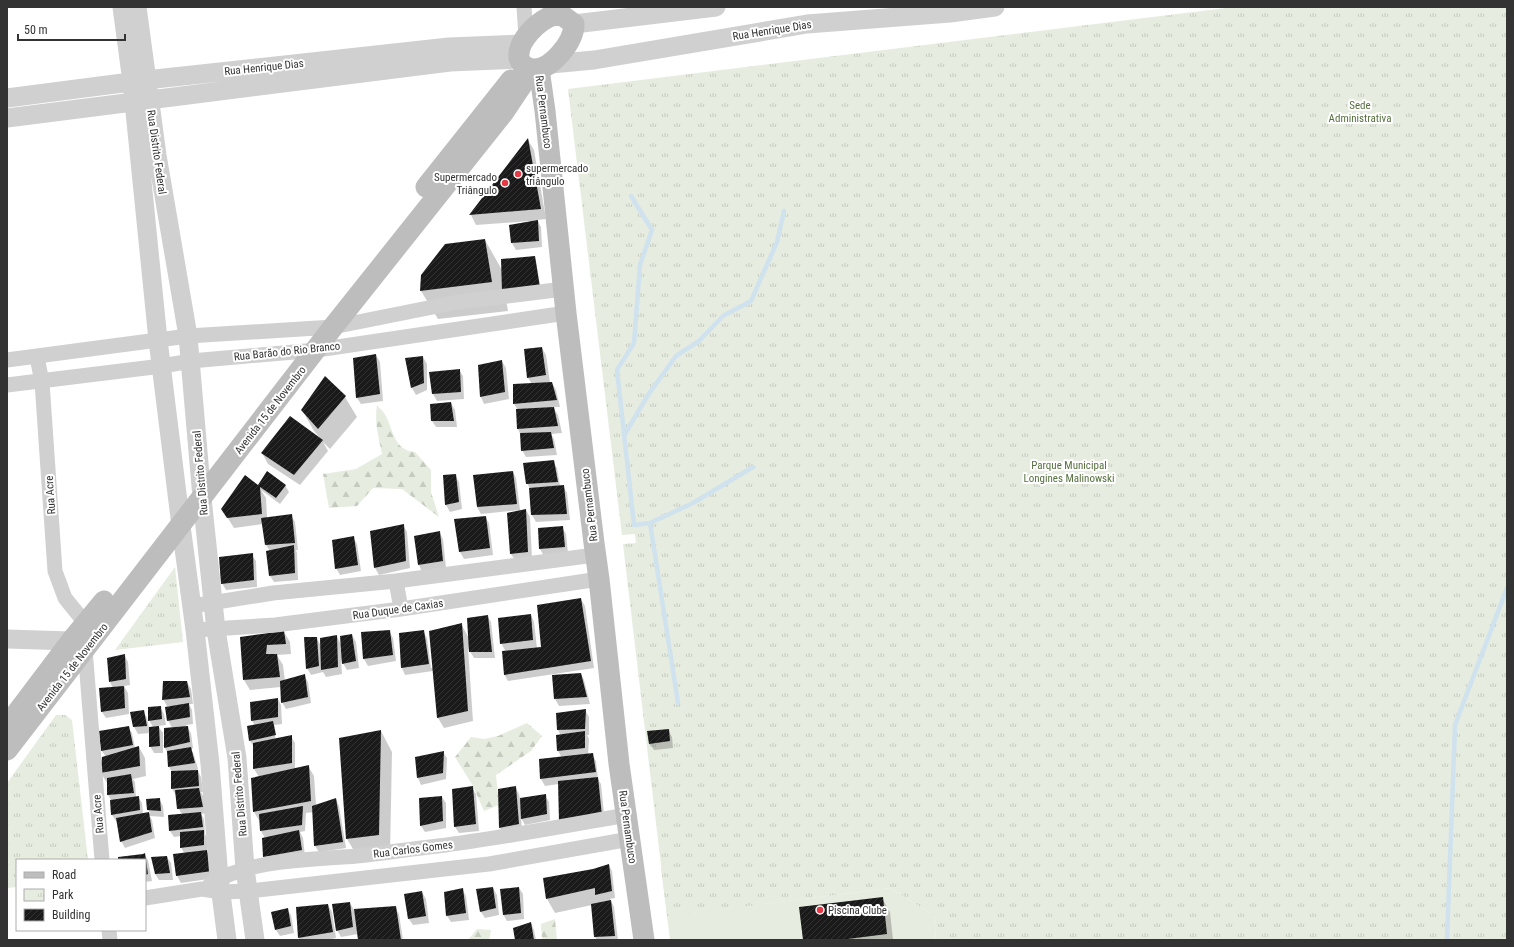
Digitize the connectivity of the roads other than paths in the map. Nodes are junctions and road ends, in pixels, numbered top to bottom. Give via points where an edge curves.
1 (122, 7) edge
2 (137, 7) edge
3 (524, 7) edge
4 (716, 7) edge
5 (995, 7) edge
6 (562, 14) edge
7 (806, 16) edge
8 (530, 58) junction
9 (139, 81) junction
10 (7, 98) edge
11 (142, 101) junction
12 (8, 112) edge
13 (564, 289) junction
14 (458, 302) junction
15 (566, 313) junction
16 (324, 327) junction
17 (463, 327) junction
18 (188, 336) junction
19 (158, 340) junction
20 (307, 350) junction
21 (37, 357) junction
22 (7, 360) edge
23 (190, 361) junction
24 (162, 366) junction
25 (42, 382) junction
26 (7, 385) edge
27 (200, 477) junction
28 (202, 498) junction
29 (180, 516) junction
30 (595, 555) junction
31 (599, 579) junction
32 (396, 581) junction
33 (213, 602) junction
34 (192, 606) junction
35 (401, 609) junction
36 (86, 624) junction
37 (195, 630) junction
38 (216, 630) junction
39 (7, 639) edge
40 (78, 645) junction
41 (7, 726) edge
42 (7, 750) edge
43 (237, 758) junction
44 (210, 764) junction
45 (627, 815) junction
46 (630, 839) junction
47 (485, 840) junction
48 (358, 856) junction
49 (102, 859) edge
50 (489, 864) junction
51 (245, 869) junction
52 (363, 879) junction
53 (220, 885) junction
54 (249, 891) junction
55 (146, 898) edge
56 (227, 940) edge
57 (255, 940) edge
58 (644, 940) edge

1 - 9 street, Rua Distrito Federal
2 - 9 street, Rua Distrito Federal
3 - 8 street, Rua Pernambuco
4 - 6 street
5 - 7 street, Rua Henrique Dias via 950,13
6 - 8 main road, Avenida 15 de Novembro via 544,18
6 - 8 main road, Avenida 15 de Novembro via 574,32 564,49
7 - 8 street, Rua Henrique Dias via 594,60
8 - 9 street, Rua Henrique Dias via 449,47
8 - 11 street, Rua Henrique Dias via 450,62
8 - 13 main road, Rua Pernambuco via 545,111
8 - 16 main road, Avenida 15 de Novembro
9 - 10 street, Rua Henrique Dias
9 - 11 street, Rua Distrito Federal
11 - 12 street, Rua Henrique Dias
11 - 18 street, Rua Distrito Federal via 157,156
11 - 19 street, Rua Distrito Federal
13 - 14 street, Rua Barão do Rio Branco
13 - 15 main road, Rua Pernambuco
14 - 16 street, Rua Barão do Rio Branco
14 - 17 street
15 - 17 street, Rua Barão do Rio Branco
15 - 30 main road, Rua Pernambuco
16 - 18 street, Rua Barão do Rio Branco
16 - 20 main road, Avenida 15 de Novembro
17 - 20 street, Rua Barão do Rio Branco
18 - 19 street, Rua Barão do Rio Branco
18 - 23 street, Rua Distrito Federal
19 - 21 street, Rua Barão do Rio Branco
19 - 24 street, Rua Distrito Federal
20 - 23 street, Rua Barão do Rio Branco
20 - 27 main road, Avenida 15 de Novembro
20 - 28 main road, Avenida 15 de Novembro
21 - 22 street, Rua Barão do Rio Branco
21 - 25 street, Rua Acre
23 - 24 street, Rua Barão do Rio Branco
23 - 27 street, Rua Distrito Federal
24 - 25 street, Rua Barão do Rio Branco
24 - 29 street, Rua Distrito Federal
25 - 26 street, Rua Barão do Rio Branco
25 - 36 street, Rua Acre via 55,571 65,598
27 - 28 street, Rua Distrito Federal
27 - 29 main road, Avenida 15 de Novembro
28 - 29 main road, Avenida 15 de Novembro
28 - 33 street, Rua Distrito Federal
29 - 34 street, Rua Distrito Federal
29 - 36 main road, Avenida 15 de Novembro
29 - 40 main road, Avenida 15 de Novembro
30 - 31 main road, Rua Pernambuco
30 - 32 street
31 - 35 street, Rua Duque de Caxias
31 - 45 main road, Rua Pernambuco
32 - 33 street via 273,593
32 - 35 street
33 - 34 street
33 - 38 street, Rua Distrito Federal
34 - 37 street, Rua Distrito Federal
35 - 38 street, Rua Duque de Caxias
36 - 40 main road, Avenida 15 de Novembro
37 - 38 street, Rua Duque de Caxias
37 - 44 street, Rua Distrito Federal
38 - 43 street, Rua Distrito Federal
39 - 40 street
40 - 41 main road, Avenida 15 de Novembro
40 - 42 main road, Avenida 15 de Novembro
40 - 49 street, Rua Acre
43 - 44 street
43 - 51 street, Rua Distrito Federal
44 - 53 street, Rua Distrito Federal
45 - 46 main road, Rua Pernambuco
45 - 47 street, Rua Carlos Gomes
46 - 50 street, Rua Carlos Gomes
46 - 58 main road, Rua Pernambuco
47 - 48 street, Rua Carlos Gomes
47 - 50 street
48 - 51 street, Rua Carlos Gomes via 288,862
48 - 52 street
50 - 52 street, Rua Carlos Gomes
51 - 53 street, Rua Carlos Gomes
51 - 54 street, Rua Distrito Federal
52 - 54 street, Rua Carlos Gomes
53 - 54 street, Rua Carlos Gomes
53 - 55 street, Rua Carlos Gomes
53 - 56 street, Rua Distrito Federal
54 - 57 street, Rua Distrito Federal

